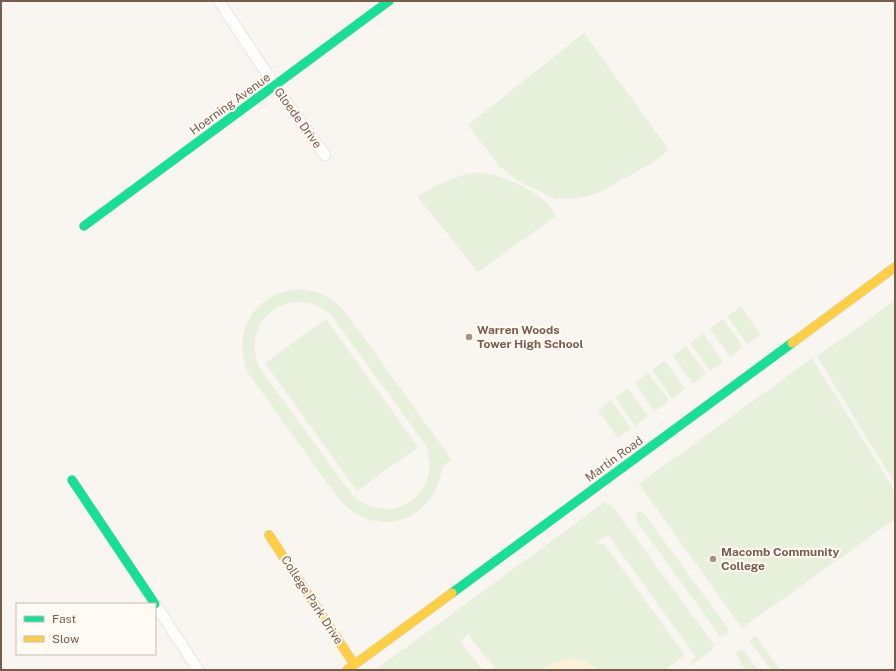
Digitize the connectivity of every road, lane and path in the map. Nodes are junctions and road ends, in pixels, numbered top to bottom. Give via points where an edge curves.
1 (219, 1) edge
2 (389, 1) edge
3 (274, 86) junction
4 (324, 156) dead end
5 (84, 226) dead end
6 (895, 268) edge
7 (72, 480) dead end
8 (270, 535) dead end
9 (154, 603) edge
10 (156, 606) edge
11 (351, 667) edge
12 (198, 670) edge

1 - 3 street, Gloede Drive
2 - 3 street, Hoerning Avenue
3 - 4 street, Gloede Drive
3 - 5 street, Hoerning Avenue
6 - 11 street, Martin Road
7 - 9 street
8 - 11 street, College Park Drive
10 - 12 street

